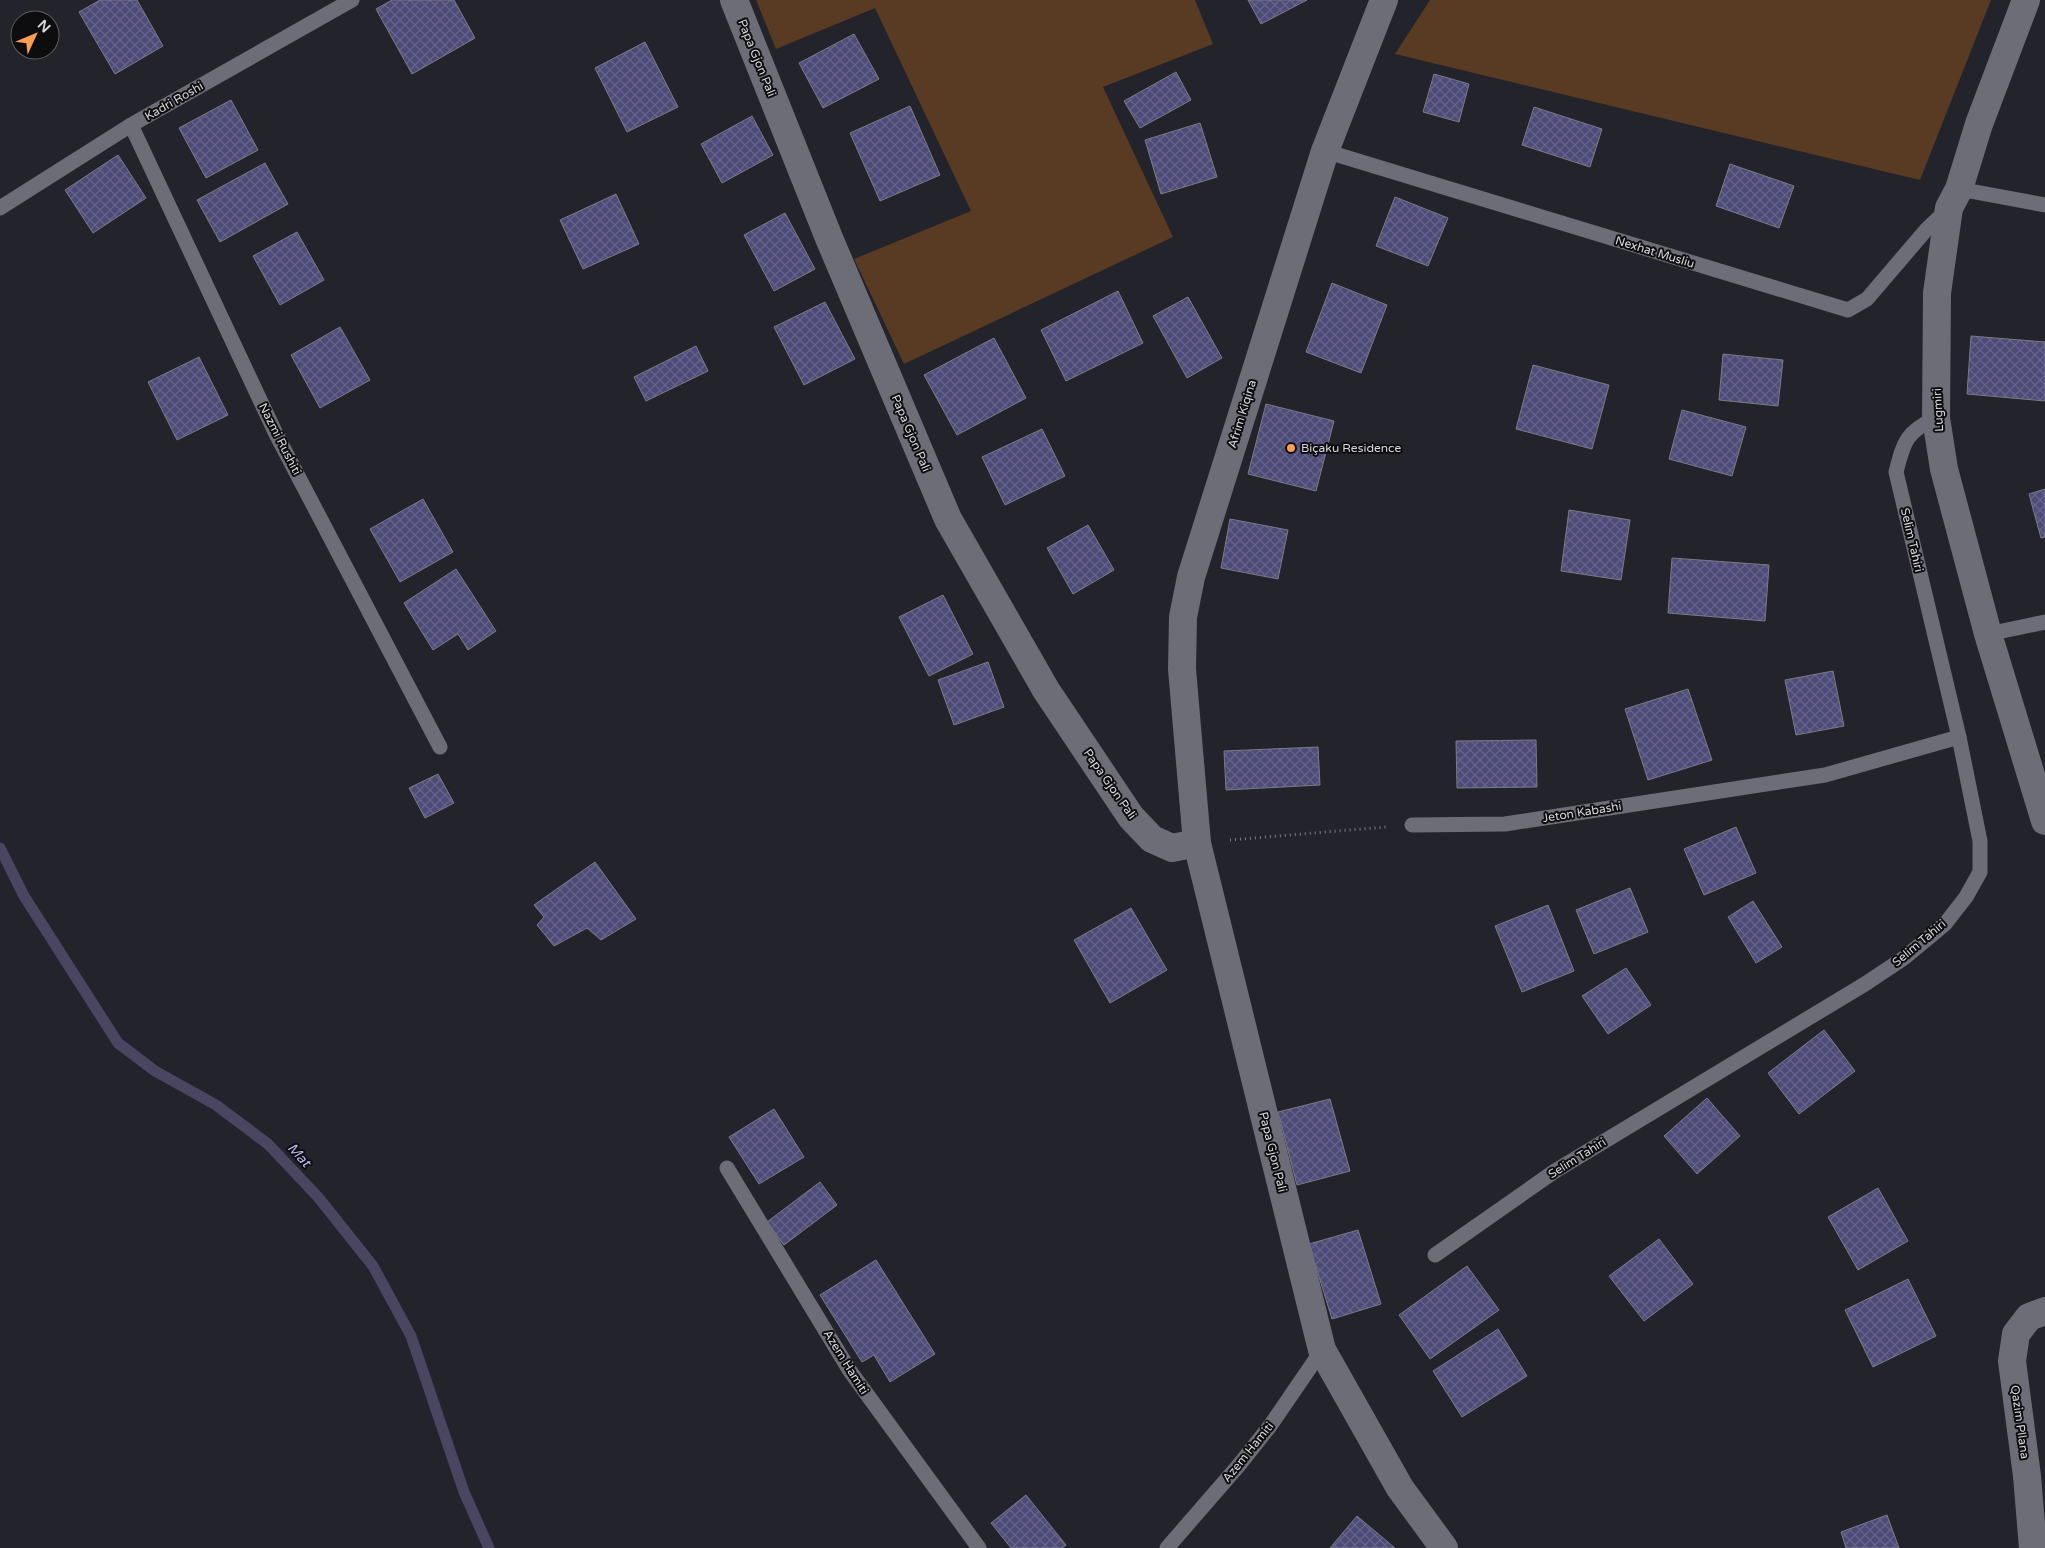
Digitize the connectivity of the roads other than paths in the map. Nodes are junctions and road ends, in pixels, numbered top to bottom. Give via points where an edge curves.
1 (352, 0) edge
2 (734, 0) edge
3 (1384, 0) edge
4 (2026, 0) edge
5 (131, 125) junction
6 (1324, 151) junction
7 (1954, 198) junction
8 (2045, 205) edge
9 (0, 208) edge
10 (1936, 418) junction
11 (2045, 622) edge
12 (1988, 634) junction
13 (1960, 737) junction
14 (440, 747) dead end
15 (2045, 821) edge
16 (1412, 825) road end
17 (1197, 843) junction
18 (728, 1168) dead end
19 (1435, 1255) dead end
20 (2045, 1311) edge
21 (1322, 1350) junction
22 (979, 1548) edge
23 (1167, 1548) edge
24 (1444, 1548) edge
25 (2033, 1548) edge

1 - 5 lane, Kadri Roshi
2 - 17 street, Papa Gjon Pali via 829,238 948,519 1046,690 1131,816 1152,838 1172,848
3 - 6 street, Afrim Kiqina
4 - 7 street, Lugmiri
5 - 9 lane, Kadri Roshi
5 - 14 lane, Nazmi Rushiti via 276,434
6 - 7 lane, Nexhat Musliu via 1848,310 1867,299
6 - 17 street, Afrim Kiqina via 1192,577 1183,617 1182,669
7 - 8 lane
7 - 10 street, Lugmiri via 1936,293
10 - 12 street, Lugmiri via 1944,470
10 - 13 lane, Selim Tahiri via 1919,426 1904,445 1896,472
11 - 12 lane
12 - 15 street, Lugmiri
13 - 16 lane, Jeton Kabashi via 1825,775 1505,824
13 - 19 lane, Selim Tahiri via 1980,841 1980,872 1945,924 1904,958 1865,984 1555,1171
17 - 21 street, Papa Gjon Pali
18 - 22 lane, Azem Hamiti via 850,1371
20 - 25 street, Qazim Pllana via 2029,1317 2016,1334 2012,1361
21 - 23 lane, Azem Hamiti via 1270,1426
21 - 24 street, Papa Gjon Pali via 1400,1488

